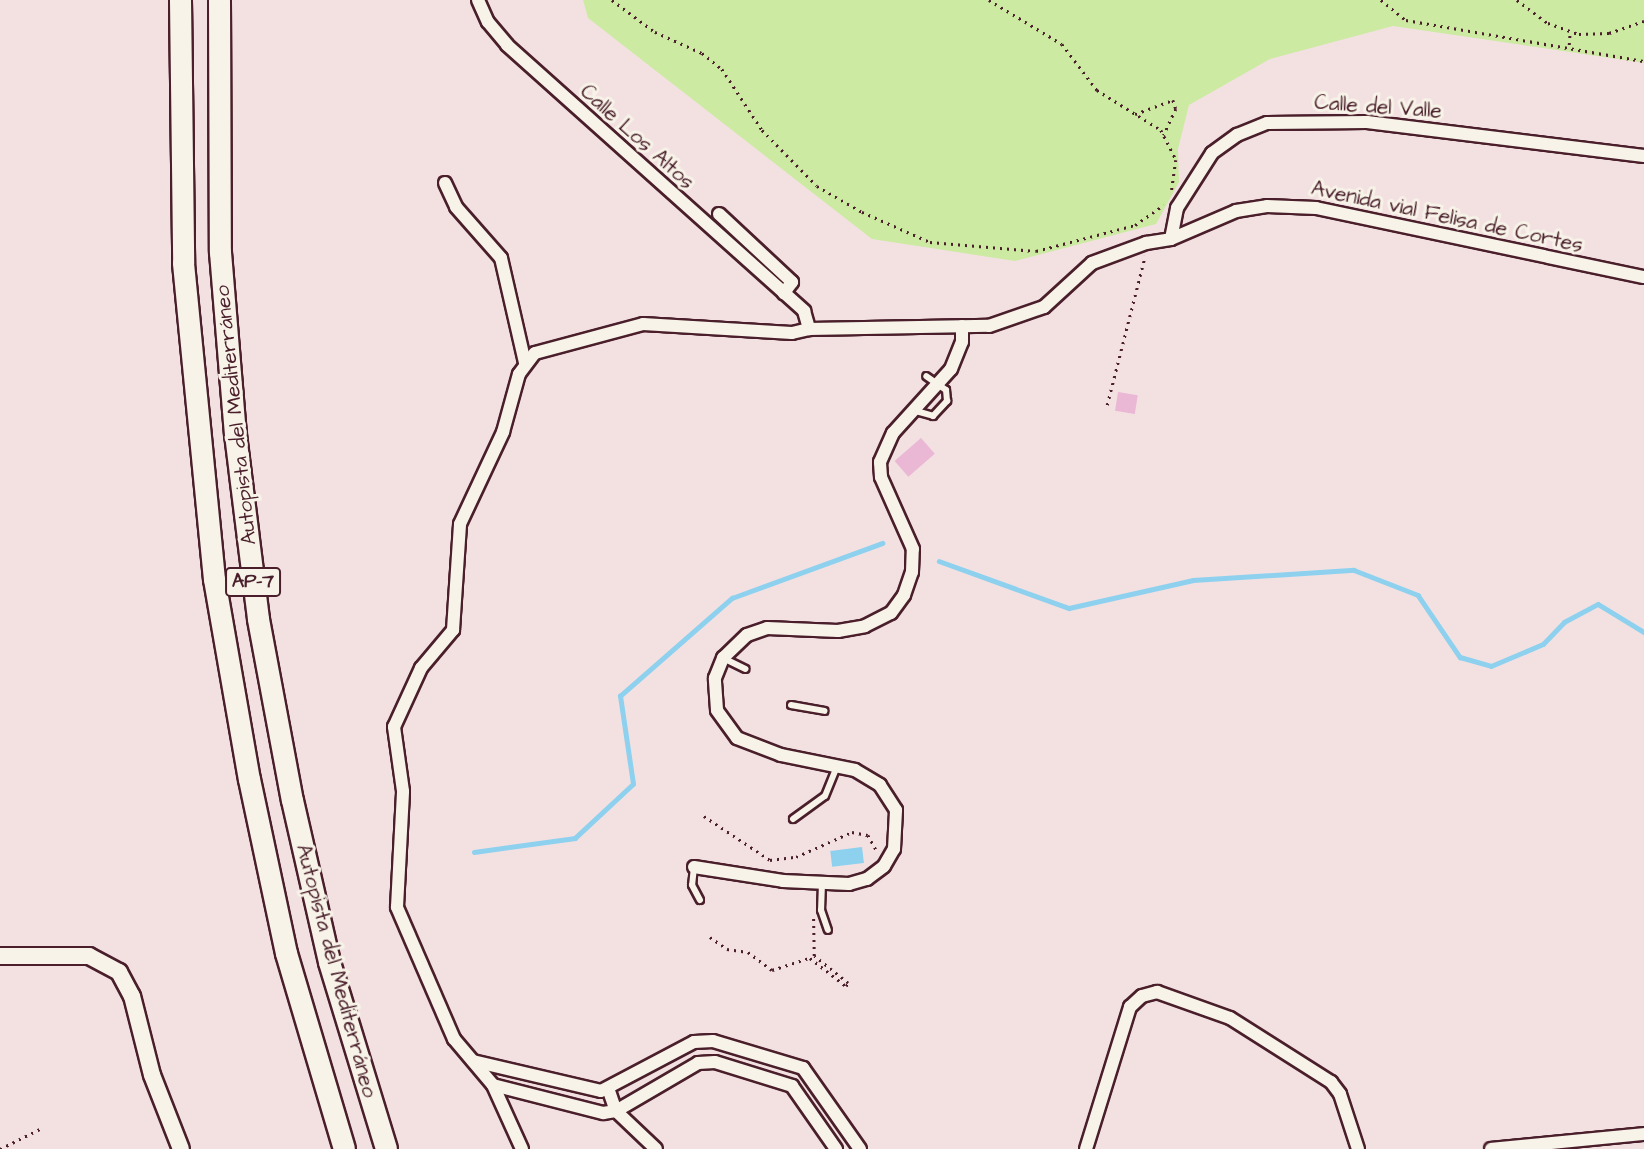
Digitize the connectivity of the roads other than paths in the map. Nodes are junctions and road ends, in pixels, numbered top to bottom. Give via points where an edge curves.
1 (180, 0) edge
2 (219, 0) edge
3 (478, 0) edge
4 (1644, 156) edge
5 (445, 183) dead end
6 (719, 214) dead end
7 (1171, 239) junction
8 (1644, 277) edge
9 (784, 293) junction
10 (962, 326) junction
11 (809, 329) junction
12 (526, 363) junction
13 (926, 376) dead end
14 (939, 385) junction
15 (916, 411) junction
16 (723, 658) junction
17 (746, 669) dead end
18 (791, 705) dead end
19 (824, 711) dead end
20 (837, 765) junction
21 (793, 819) dead end
22 (694, 867) joint
23 (822, 883) junction
24 (700, 900) dead end
25 (828, 930) dead end
26 (0, 956) edge
27 (473, 1061) junction
28 (492, 1086) junction
29 (608, 1091) junction
30 (616, 1111) junction
31 (1644, 1134) edge
32 (181, 1149) edge
33 (344, 1149) edge
34 (386, 1149) edge
35 (522, 1149) edge
36 (656, 1149) edge
37 (836, 1149) edge
38 (860, 1149) edge
39 (1086, 1149) edge
40 (1358, 1149) edge
41 (1491, 1149) edge

1 - 33 highway, Autopista del Mediterráneo / AP-7 via 183,263 214,579 286,953
2 - 34 highway, Autopista del Mediterráneo / AP-7 via 220,252 235,434 258,619 329,962
3 - 9 street, Calle Los Altos via 507,45
4 - 7 street, Calle del Valle via 1367,122 1267,123 1237,135 1212,153 1177,208
5 - 12 street via 456,207 501,258
6 - 9 street, Calle Los Altos via 792,282
7 - 8 street, Avenida vial Felisa de Cortes via 1236,211 1289,205
7 - 10 street, Avenida vial Felisa de Cortes via 1092,263 1044,307 989,326
9 - 11 street, Calle Los Altos via 804,311
10 - 11 street, Avenida vial Felisa de Cortes
10 - 14 street via 962,342
11 - 12 street, Avenida vial Felisa de Cortes via 792,333 643,324 535,353
12 - 27 street via 503,432 460,524 453,630 421,668 394,727 403,791 397,907 454,1039
13 - 14 lane
14 - 15 street
14 - 15 lane via 948,396 942,411 928,417
15 - 16 street via 892,433 880,462 881,477 913,549 912,572 891,613 866,626 838,631 756,631 738,641
16 - 17 lane
16 - 20 street via 715,678 715,699 727,729 752,746
18 - 19 lane
20 - 21 lane via 825,796
20 - 23 street via 880,785 896,810 899,829 884,866 867,879
22 - 23 street via 752,878
22 - 24 lane via 692,885
23 - 25 lane via 821,910
26 - 32 street via 89,956 119,972 132,996 152,1074
27 - 28 street
27 - 29 street
28 - 30 street via 603,1113
28 - 35 street
29 - 30 street
29 - 38 street via 694,1042 713,1041 803,1068
30 - 36 street
30 - 37 street via 698,1063 715,1062 792,1086
31 - 41 street
39 - 40 street via 1130,1007 1142,996 1157,992 1230,1018 1325,1078 1340,1094

